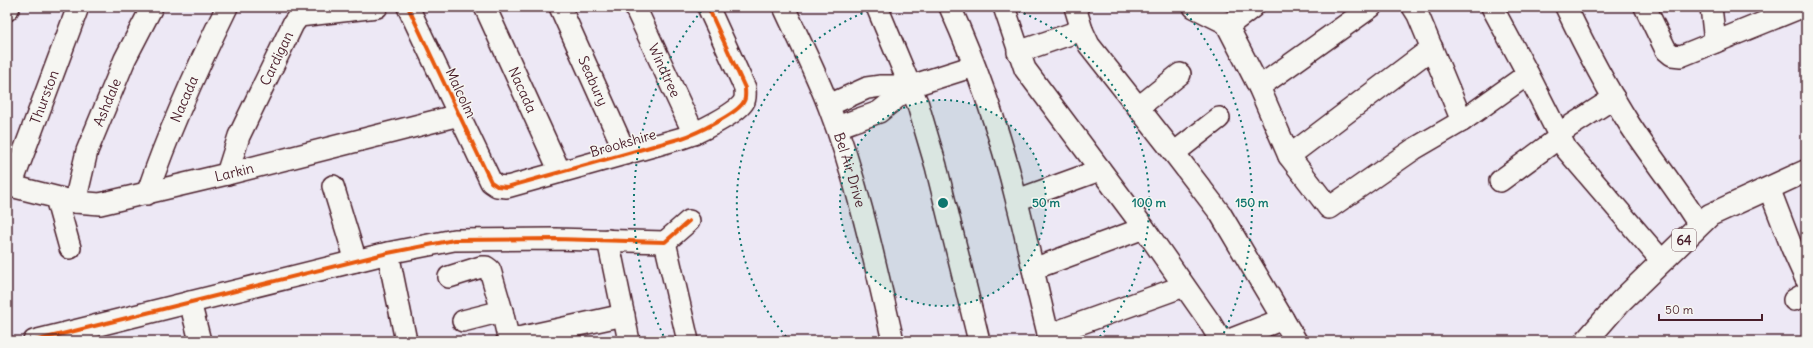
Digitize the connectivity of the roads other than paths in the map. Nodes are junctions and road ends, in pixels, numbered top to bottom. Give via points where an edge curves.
1 (9, 7) edge
2 (78, 7) edge
3 (152, 7) edge
4 (227, 7) edge
5 (377, 7) edge
6 (408, 7) edge
7 (485, 7) edge
8 (560, 7) edge
9 (635, 7) edge
10 (708, 7) edge
11 (784, 7) edge
12 (878, 7) edge
13 (950, 7) edge
14 (1004, 7) edge
15 (1075, 7) edge
16 (1194, 7) edge
17 (1253, 7) edge
18 (1371, 7) edge
19 (1413, 7) edge
20 (1492, 7) edge
21 (1566, 7) edge
22 (1645, 7) edge
23 (1711, 7) edge
24 (1802, 7) edge
25 (7, 10) edge
26 (1768, 14) edge
27 (1228, 26) junction
28 (1082, 30) junction
29 (1715, 42) junction
30 (1432, 48) junction
31 (1018, 52) junction
32 (974, 66) junction
33 (1180, 74) dead end
34 (1528, 74) junction
35 (911, 86) junction
36 (1259, 87) junction
37 (1614, 98) junction
38 (829, 105) junction
39 (1139, 107) junction
40 (459, 115) junction
41 (1219, 118) dead end
42 (1462, 121) junction
43 (837, 127) junction
44 (694, 134) junction
45 (1559, 136) junction
46 (1174, 153) junction
47 (626, 154) junction
48 (1289, 156) junction
49 (1100, 170) junction
50 (1806, 171) edge
51 (560, 172) junction
52 (227, 174) junction
53 (1500, 181) dead end
54 (9, 186) edge
55 (333, 186) dead end
56 (498, 186) joint
57 (1769, 188) junction
58 (147, 194) junction
59 (66, 200) junction
60 (1017, 200) junction
61 (689, 221) dead end
62 (1699, 225) junction
63 (1144, 228) junction
64 (608, 240) junction
65 (665, 242) junction
66 (70, 248) dead end
67 (388, 253) junction
68 (356, 261) junction
69 (1662, 261) junction
70 (1033, 269) junction
71 (449, 277) dead end
72 (1806, 279) edge
73 (1184, 286) junction
74 (190, 302) junction
75 (502, 311) junction
76 (624, 315) junction
77 (1283, 319) junction
78 (463, 321) dead end
79 (568, 334) edge
80 (70, 336) edge
81 (1049, 338) edge
82 (509, 340) edge
83 (34, 341) edge
84 (200, 341) edge
85 (406, 341) edge
86 (629, 341) edge
87 (688, 341) edge
88 (894, 341) edge
89 (979, 341) edge
90 (1220, 341) edge
91 (1227, 341) edge
92 (1296, 341) edge
93 (1586, 341) edge

1 - 25 street
2 - 54 street, Thurston
3 - 59 street, Ashdale via 126,59
4 - 58 street, Nacada via 158,161
5 - 52 street, Cardigan via 299,16 239,136
6 - 40 street, Malcolm
7 - 51 street, Nacada
8 - 47 street, Seabury
9 - 44 street, Windtree
10 - 44 street, Brookshire via 745,88 745,100 739,108
11 - 38 street, Bel Air Drive
12 - 35 street
13 - 32 street
14 - 31 street
15 - 28 street
16 - 27 street
17 - 27 street
18 - 36 street
19 - 30 street
20 - 34 street
21 - 37 street
22 - 29 street via 1666,50 1672,55 1681,56
23 - 29 street
24 - 26 street
26 - 29 street
27 - 36 street
28 - 31 street
28 - 39 street via 1089,45
30 - 42 street
30 - 48 street
31 - 49 street via 1025,69
32 - 35 street
32 - 60 street via 997,131
33 - 39 street
34 - 42 street
34 - 45 street
35 - 38 street via 867,88
35 - 43 street via 879,112
35 - 89 street via 936,166
36 - 48 street
37 - 45 street
37 - 62 street via 1630,126
38 - 43 street, Bel Air Drive
39 - 46 street
40 - 52 street, Larkin
40 - 56 street, Malcolm via 491,182
41 - 46 street
42 - 48 street via 1414,149 1329,208
43 - 88 street, Bel Air Drive via 858,197
44 - 47 street, Brookshire
45 - 53 street
45 - 69 street via 1566,149
46 - 77 street via 1220,213
47 - 51 street, Brookshire
49 - 60 street
49 - 63 street
50 - 57 main road, 64
51 - 56 street, Brookshire via 508,187
52 - 58 street, Larkin
54 - 59 street, Larkin
55 - 68 street
57 - 62 main road, 64 via 1710,216
57 - 72 street
58 - 59 street, Larkin via 100,204
59 - 66 street
60 - 70 street
61 - 65 street
62 - 69 main road, 64
63 - 70 street
63 - 73 street
64 - 65 street
64 - 67 street via 454,240
64 - 76 street
65 - 87 street
67 - 68 street
67 - 85 street
68 - 74 street
69 - 93 main road, 64 via 1620,302
70 - 81 street
71 - 75 street via 486,267 490,270
73 - 81 street
73 - 90 street
74 - 80 street
74 - 84 street
75 - 78 street
75 - 82 street
76 - 79 street
76 - 86 street
77 - 91 street
77 - 92 street
79 - 82 street
80 - 83 street

